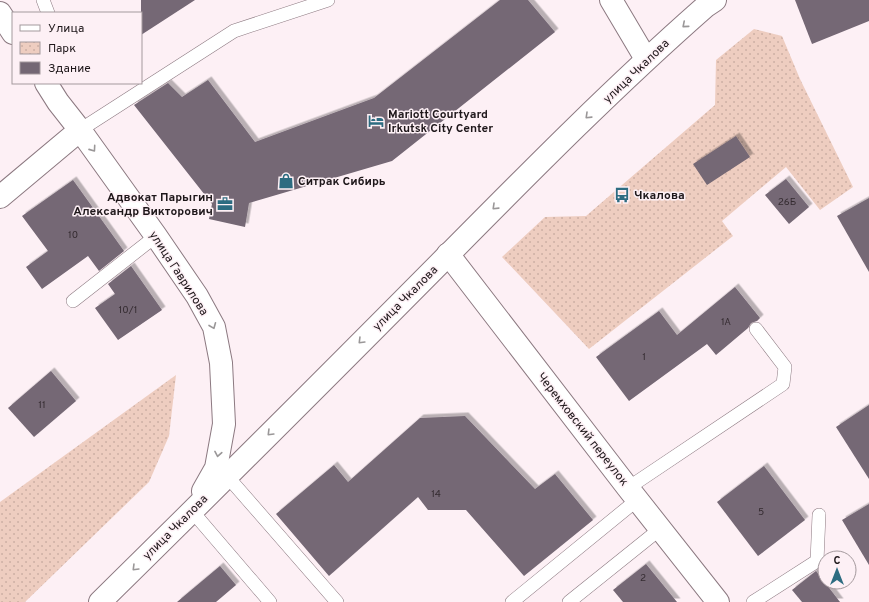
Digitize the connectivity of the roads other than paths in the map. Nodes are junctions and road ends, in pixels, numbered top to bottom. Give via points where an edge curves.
1 (43, 0) edge
2 (328, 0) edge
3 (611, 0) edge
4 (715, 0) edge
5 (48, 12) edge
6 (0, 13) edge
7 (12, 31) edge
8 (646, 60) junction
9 (47, 84) edge
10 (58, 92) edge
11 (80, 130) junction
12 (0, 196) edge
13 (156, 236) junction
14 (448, 254) junction
15 (73, 301) dead end
16 (756, 329) dead end
17 (227, 476) junction
18 (633, 494) junction
19 (192, 511) junction
20 (819, 515) dead end
21 (660, 529) junction
22 (100, 602) edge
23 (270, 602) edge
24 (337, 602) edge
25 (512, 602) edge
26 (569, 602) edge
27 (718, 602) edge
28 (753, 602) edge

1 - 5 lane
2 - 11 lane via 234,31
3 - 8 main road
4 -> 8 main road, улица Чкалова
6 - 7 main road
8 -> 14 main road, улица Чкалова
9 - 10 main road, улица Гаврилова
10 - 11 main road, улица Гаврилова
11 - 12 main road
11 -> 13 main road, улица Гаврилова
13 - 15 lane
13 -> 19 main road, улица Гаврилова via 197,296 214,327 221,364 224,424 216,468
14 -> 17 main road, улица Чкалова
14 - 18 main road, Черемховский переулок
16 - 18 lane via 785,367 783,384
17 - 19 main road, улица Чкалова
17 - 24 lane
18 - 21 main road, Черемховский переулок
18 - 25 lane
19 -> 22 main road, улица Чкалова
19 - 23 lane
20 - 28 lane via 817,561
21 - 26 lane
21 - 27 main road, Черемховский переулок

